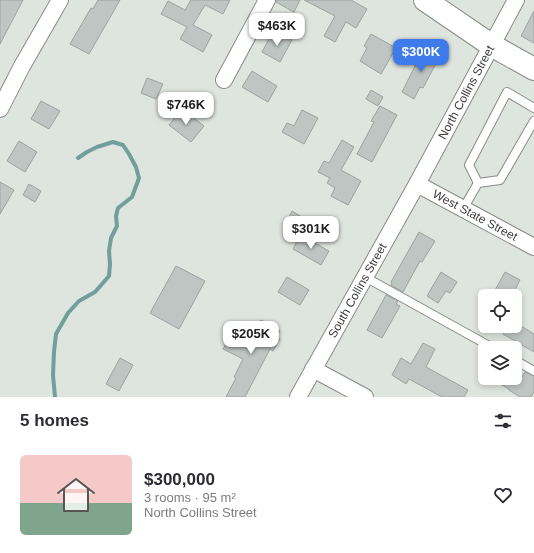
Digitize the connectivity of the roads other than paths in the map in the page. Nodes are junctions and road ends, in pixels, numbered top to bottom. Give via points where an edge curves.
1 (60, 0) edge
2 (267, 0) edge
3 (425, 0) edge
4 (516, 0) edge
5 (491, 45) junction
6 (534, 69) edge
7 (224, 80) dead end
8 (534, 108) edge
9 (0, 109) edge
10 (534, 121) edge
11 (478, 183) junction
12 (417, 184) junction
13 (463, 209) junction
14 (534, 247) edge
15 (365, 277) junction
16 (480, 341) edge
17 (522, 364) edge
18 (313, 369) junction
19 (534, 370) edge
20 (298, 397) edge
21 (365, 397) edge

1 - 9 street
2 - 7 street
3 - 5 main road
4 - 5 street, North Collins Street
5 - 6 main road
5 - 12 street, North Collins Street
8 - 11 lane via 507,92 469,165
10 - 11 lane via 500,180
11 - 13 lane
12 - 13 street, West State Street
12 - 15 street, South Collins Street
13 - 14 street, West State Street
15 - 16 lane
15 - 18 street, South Collins Street
17 - 19 lane
18 - 20 street, South Collins Street
18 - 21 street

